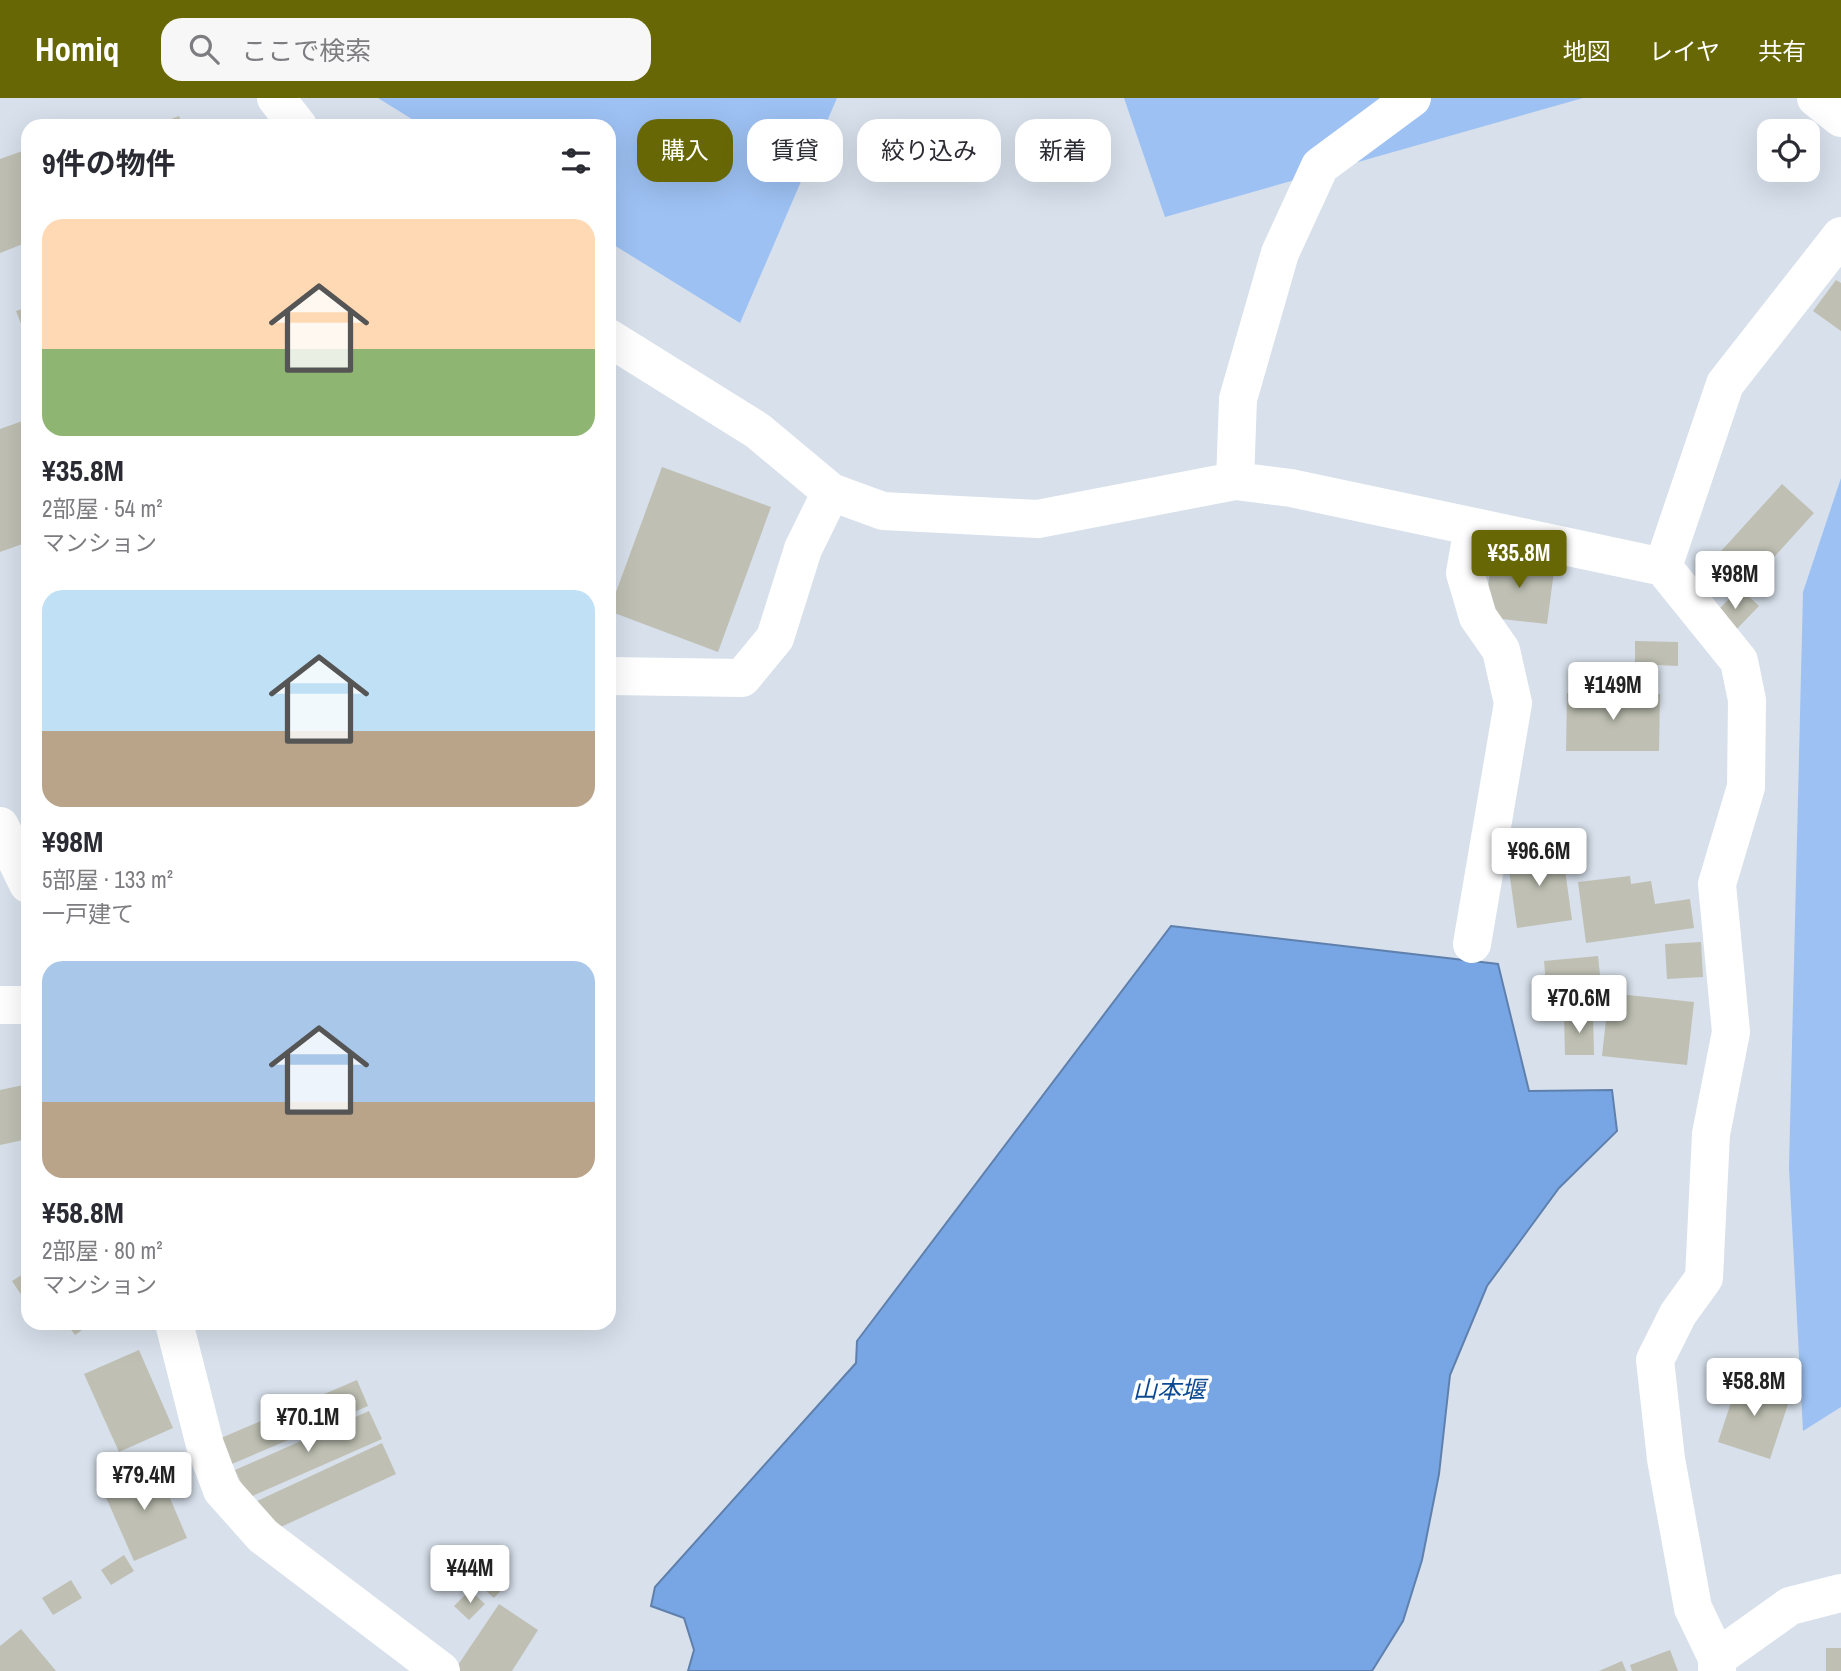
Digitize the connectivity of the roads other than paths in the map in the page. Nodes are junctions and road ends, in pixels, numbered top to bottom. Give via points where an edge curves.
1 (276, 98) edge
2 (1412, 98) edge
3 (1816, 98) edge
4 (1841, 118) edge
5 (292, 119) edge
6 (1841, 236) edge
7 (616, 342) edge
8 (1235, 481) junction
9 (831, 492) junction
10 (1473, 527) junction
11 (1663, 567) junction
12 (616, 676) edge
13 (0, 826) edge
14 (21, 870) edge
15 (1472, 944) dead end
16 (0, 1005) edge
17 (21, 1005) edge
18 (176, 1330) edge
19 (1841, 1593) edge
20 (1717, 1665) edge
21 (441, 1671) edge

1 - 5 street
2 - 8 street via 1320,166 1280,253 1238,399
3 - 4 street
6 - 11 street via 1725,384
7 - 9 street via 758,431
8 - 9 street via 1038,519 883,511
8 - 10 street via 1291,488
9 - 12 street via 803,549 775,638 742,678
10 - 11 street
10 - 15 street via 1465,573 1478,617 1501,650 1513,703
11 - 20 street via 1739,661 1747,700 1746,787 1717,884 1731,1032 1711,1134 1704,1278 1678,1314 1655,1360 1666,1459 1693,1608
13 - 14 street
16 - 17 street
18 - 21 street via 205,1445 222,1490 263,1536
19 - 20 street via 1790,1606

